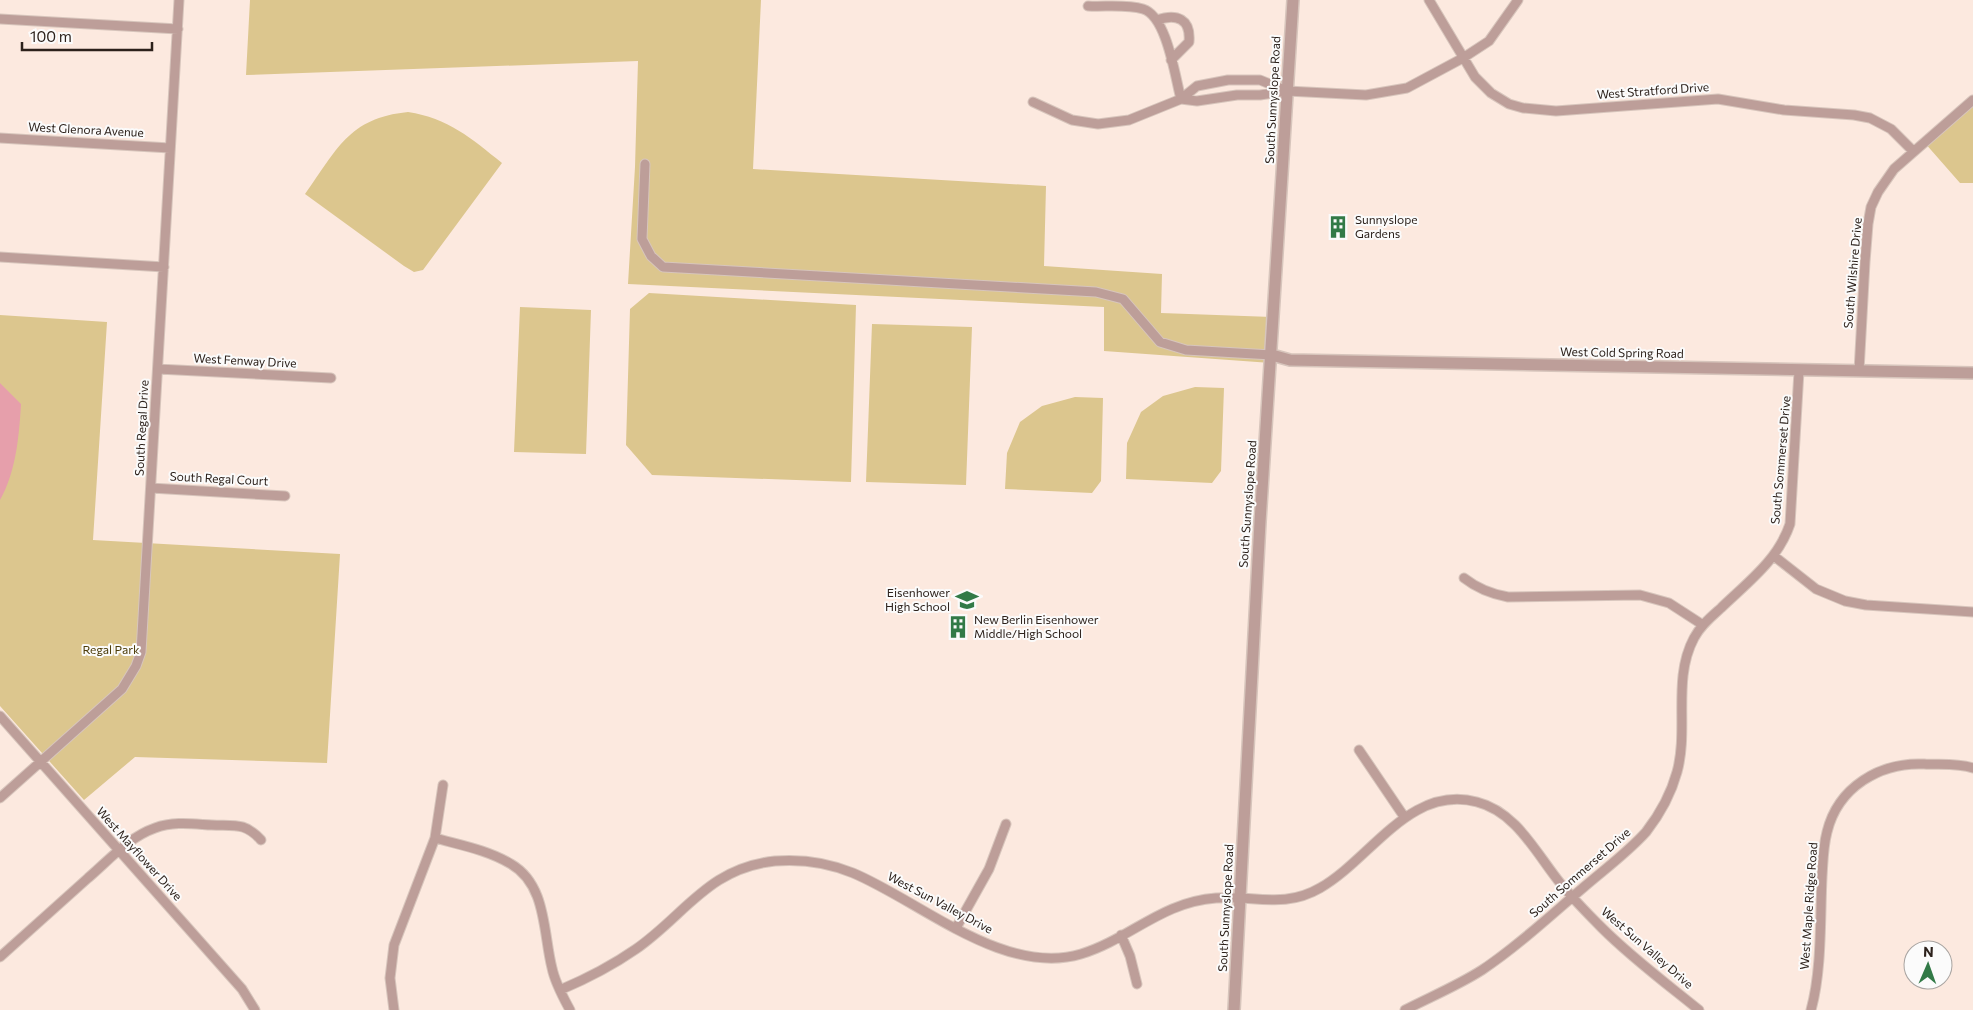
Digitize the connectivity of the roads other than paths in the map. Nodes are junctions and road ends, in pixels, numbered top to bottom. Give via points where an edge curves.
1 (179, 0) edge
2 (1293, 0) edge
3 (1429, 0) edge
4 (1518, 0) edge
5 (1088, 6) dead end
6 (0, 19) edge
7 (1157, 20) junction
8 (178, 29) junction
9 (1462, 58) junction
10 (1171, 60) junction
11 (1288, 91) junction
12 (1181, 99) junction
13 (1973, 100) edge
14 (1033, 102) dead end
15 (0, 138) edge
16 (170, 148) junction
17 (1913, 151) junction
18 (645, 164) dead end
19 (0, 257) edge
20 (164, 267) junction
21 (1272, 355) junction
22 (158, 369) junction
23 (1800, 371) junction
24 (1859, 371) junction
25 (1973, 373) edge
26 (331, 378) dead end
27 (151, 488) junction
28 (285, 496) dead end
29 (1774, 556) junction
30 (1464, 578) dead end
31 (1973, 612) edge
32 (1703, 625) junction
33 (0, 716) edge
34 (1358, 750) dead end
35 (40, 762) junction
36 (1973, 768) edge
37 (443, 785) dead end
38 (0, 798) edge
39 (1405, 818) junction
40 (1006, 824) dead end
41 (435, 838) junction
42 (261, 840) dead end
43 (119, 850) junction
44 (1572, 897) junction
45 (1240, 899) junction
46 (956, 928) junction
47 (1121, 935) junction
48 (0, 957) edge
49 (1137, 984) dead end
50 (560, 990) junction
51 (255, 1010) edge
52 (394, 1010) edge
53 (570, 1010) edge
54 (1234, 1010) edge
55 (1404, 1010) edge
56 (1699, 1010) edge
57 (1811, 1010) edge

1 - 8 street, South Regal Drive
2 - 11 street, South Sunnyslope Road
3 - 9 street, West Stratford Drive
4 - 9 street via 1488,41
5 - 7 street via 1144,9
6 - 8 street
7 - 10 street
7 - 10 street via 1167,16 1178,18 1186,23 1190,33 1189,42
8 - 16 street, South Regal Drive
9 - 11 street via 1419,83 1396,91 1346,95
9 - 17 street, West Stratford Drive via 1474,77 1491,93 1524,108 1556,111 1718,99 1784,110 1870,118 1891,129
10 - 12 street
11 - 12 street via 1196,101
11 - 12 street via 1260,80 1228,80 1197,86
11 - 21 street, South Sunnyslope Road
12 - 14 street via 1129,120 1098,124 1072,120
13 - 17 street, South Wilshire Drive
15 - 16 street, West Glenora Avenue
16 - 20 street, South Regal Drive
17 - 24 street, South Wilshire Drive via 1886,178 1871,207 1864,262
18 - 21 street via 642,239 651,256 663,267 1096,292 1123,298 1160,342 1186,350
19 - 20 street
20 - 22 street, South Regal Drive
21 - 23 street, West Cold Spring Road via 1290,360
21 - 45 street, South Sunnyslope Road
22 - 26 street, West Fenway Drive
22 - 27 street, South Regal Drive
23 - 24 street, West Cold Spring Road
23 - 29 street, South Sommerset Drive via 1790,524
24 - 25 street, West Cold Spring Road
27 - 28 street, South Regal Court
27 - 35 street, South Regal Drive via 142,641 136,666 122,689
29 - 31 street via 1816,589 1845,601
29 - 32 street, South Sommerset Drive
30 - 32 street via 1487,592 1508,597 1640,595 1668,602
32 - 44 street, South Sommerset Drive via 1693,639 1685,662 1681,752 1678,770 1665,803 1635,843
33 - 35 street, West Mayflower Drive
34 - 39 street
35 - 38 street, South Regal Drive
35 - 43 street, West Mayflower Drive
36 - 57 street, West Maple Ridge Road via 1913,763 1887,768 1861,781 1838,806 1824,844 1816,985
37 - 41 street
39 - 44 street, West Sun Valley Drive via 1444,799 1461,798 1487,804 1517,826
39 - 45 street, West Sun Valley Drive via 1330,882 1311,893 1285,901
40 - 46 street via 989,869
41 - 50 street via 497,857 525,875 540,906 551,966
41 - 52 street via 394,945 390,978
42 - 43 street via 246,827 180,823 144,832
43 - 48 street
43 - 51 street, West Mayflower Drive via 242,989
44 - 55 street, South Sommerset Drive via 1481,971
44 - 56 street, West Sun Valley Drive via 1616,941
45 - 47 street, West Sun Valley Drive via 1214,898 1178,906
45 - 54 street, South Sunnyslope Road
46 - 47 street, West Sun Valley Drive via 1008,950 1054,958 1088,951
46 - 50 street, West Sun Valley Drive via 873,882 844,870 807,862 775,862 727,875 712,884 637,949
47 - 49 street
50 - 53 street

